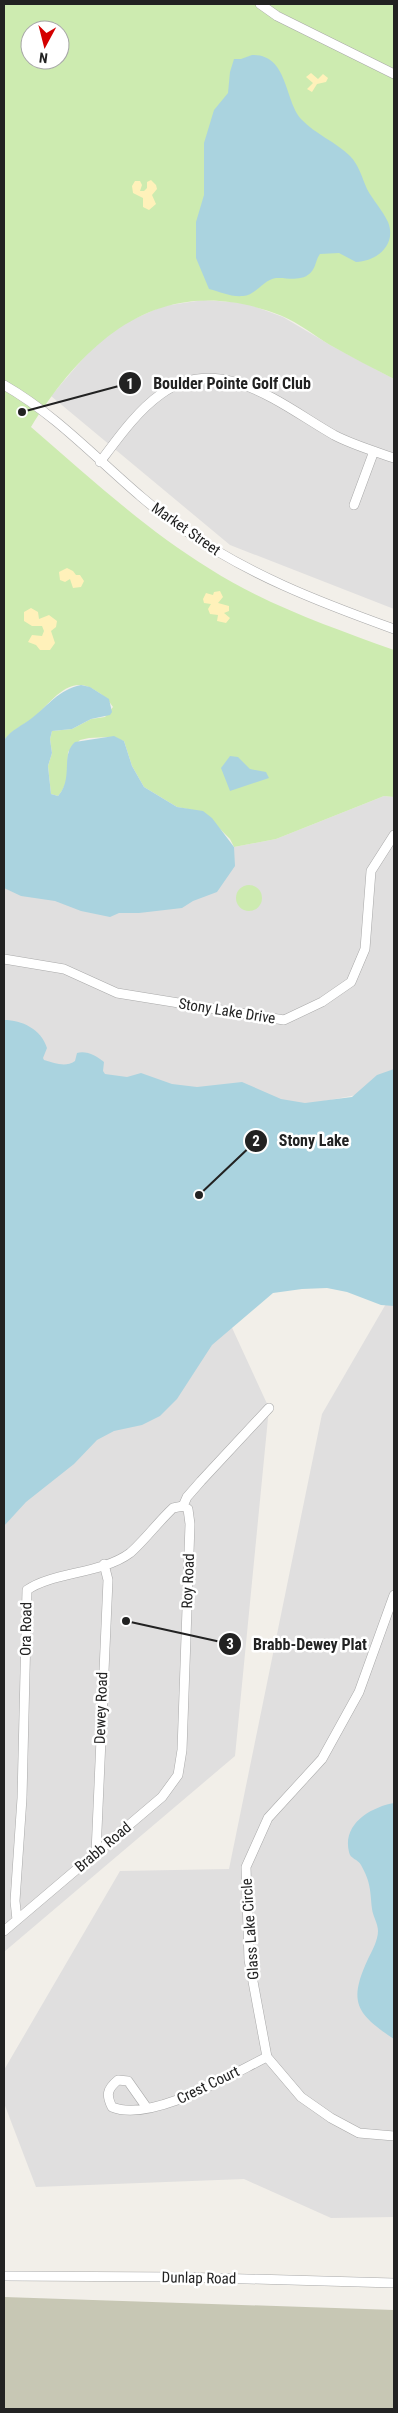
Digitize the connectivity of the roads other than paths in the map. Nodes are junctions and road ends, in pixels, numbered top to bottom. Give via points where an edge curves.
1 (260, 4) edge
2 (394, 74) edge
3 (4, 385) edge
4 (374, 452) junction
5 (394, 458) edge
6 (100, 462) junction
7 (354, 505) dead end
8 (394, 629) edge
9 (394, 835) edge
10 (4, 959) edge
11 (269, 1408) dead end
12 (182, 1506) junction
13 (104, 1564) junction
14 (394, 1595) edge
15 (182, 1750) joint
16 (96, 1852) junction
17 (17, 1920) junction
18 (4, 1931) edge
19 (267, 2057) junction
20 (147, 2108) junction
21 (394, 2136) edge
22 (4, 2276) edge
23 (394, 2283) edge

1 - 2 street via 277,16
3 - 6 street, Market Street via 52,420
4 - 5 street
4 - 6 street via 336,436 254,387 203,377 162,393 124,430
4 - 7 street
6 - 8 street, Market Street via 180,527 240,564 285,588
9 - 10 street, Stony Lake Drive via 371,871 365,949 351,982 322,1002 284,1020 116,993 64,969
11 - 12 street, Ora Road
12 - 13 street, Ora Road via 173,1508 129,1553
12 - 15 street, Roy Road via 188,1509 190,1524
13 - 16 street, Dewey Road via 108,1588
13 - 17 street, Ora Road via 36,1584 27,1590 22,1798 15,1901
14 - 19 street, Glass Lake Circle via 359,1692 322,1759 268,1818 246,1867 249,1960
15 - 16 street, Brabb Road via 178,1775 162,1797
16 - 17 street, Brabb Road
17 - 18 street, Brabb Road
19 - 20 street, Crest Court via 170,2104
19 - 21 street, Glass Lake Circle via 301,2097 331,2118 359,2133
20 - 20 street, Crest Court via 122,2111 112,2107 107,2098 108,2090 118,2080 128,2081
22 - 23 street, Dunlap Road

